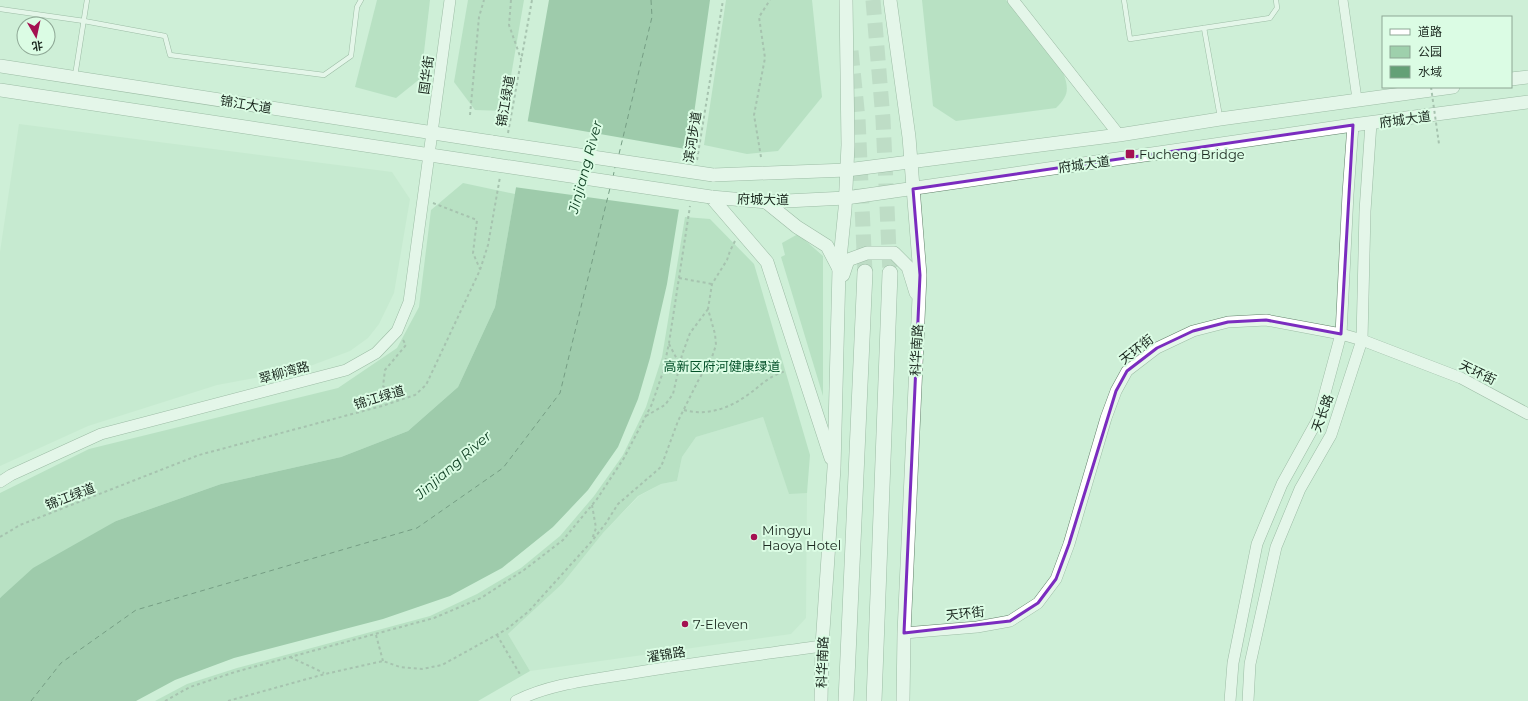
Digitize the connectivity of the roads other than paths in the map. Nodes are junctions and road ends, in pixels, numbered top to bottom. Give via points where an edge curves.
1 (87, 0) edge
2 (361, 0) edge
3 (450, 0) edge
4 (846, 0) edge
5 (890, 0) edge
6 (1013, 0) edge
7 (1124, 0) edge
8 (1276, 0) edge
9 (1343, 0) edge
10 (0, 9) edge
11 (84, 21) junction
12 (1204, 28) junction
13 (0, 66) edge
14 (1528, 77) edge
15 (74, 78) junction
16 (1512, 80) edge
17 (1446, 88) edge
18 (0, 90) edge
19 (1357, 100) junction
20 (1528, 102) edge
21 (1220, 119) junction
22 (1371, 123) junction
23 (1353, 125) junction
24 (432, 134) junction
25 (1119, 135) junction
26 (492, 142) joint
27 (429, 154) junction
28 (911, 161) junction
29 (490, 164) joint
30 (847, 170) junction
31 (913, 189) junction
32 (711, 197) junction
33 (846, 198) junction
34 (766, 202) junction
35 (839, 269) junction
36 (865, 272) tunnel mouth
37 (890, 273) tunnel mouth
38 (839, 288) junction
39 (919, 300) junction
40 (1341, 334) junction
41 (1362, 340) junction
42 (1528, 414) edge
43 (834, 468) junction
44 (0, 482) edge
45 (904, 633) junction
46 (822, 646) junction
47 (516, 701) edge
48 (820, 701) edge
49 (846, 701) edge
50 (874, 701) edge
51 (903, 701) edge
52 (1230, 701) edge
53 (1248, 701) edge

1 - 11 lane
2 - 11 lane via 357,7 351,56 324,75 170,55 165,36
3 - 24 street, 国华街
4 - 30 main road, 科华南路
5 - 28 main road, 科华南路
6 - 25 street
7 - 12 lane via 1130,39
8 - 12 lane via 1277,8 1270,18
9 - 19 street
10 - 11 lane
11 - 15 lane
12 - 21 lane
13 - 15 main road, 锦江大道
14 - 16 main road
15 - 24 main road, 锦江大道
17 - 19 main road, 府城大道
18 - 27 main road, 锦江大道
19 - 21 main road, 府城大道
20 - 22 main road, 府城大道
21 - 25 main road, 府城大道
22 - 23 main road, 府城大道
22 - 41 street, 天长路 via 1365,211
23 - 31 main road, 府城大道
23 - 40 street, 天长路
24 - 26 main road, 锦江大道
24 - 27 street, 国华街
25 - 28 main road, 府城大道
26 - 30 main road, 府城大道, bridge via 713,175
27 - 29 main road, 锦江大道
27 - 44 street, 翠柳湾路 via 409,302 397,331 376,353 346,370 101,434
28 - 30 main road, 府城大道
28 - 31 main road, 科华南路
29 - 32 main road, 府城大道, bridge
30 - 33 main road, 科华南路
31 - 33 main road, 府城大道
31 - 39 main road, 科华南路 via 920,275
32 - 34 main road, 府城大道
32 - 43 main road via 767,262
33 - 34 main road, 府城大道
33 - 35 main road, 科华南路
34 - 35 main road via 797,227 828,246
35 - 38 main road, 科华南路
36 - 49 highway, 科华南路
37 - 50 highway
38 - 39 main road via 848,260 867,253 894,253 908,267
38 - 43 main road, 科华南路
39 - 45 main road, 科华南路
40 - 41 street, 天环街
40 - 45 street, 天环街 via 1266,320 1228,322 1193,330 1157,348 1127,371 1116,391 1069,544 1056,579 1038,603 1010,621 977,627
40 - 52 street, 天长路 via 1318,419 1282,484 1257,544 1233,663
41 - 42 street, 天环街 via 1461,378
41 - 53 street, 天长路 via 1331,435 1300,489 1276,547 1250,664
43 - 46 main road, 科华南路
45 - 51 main road, 科华南路
46 - 47 street, 濯锦路 via 577,682 532,693
46 - 48 main road, 科华南路

